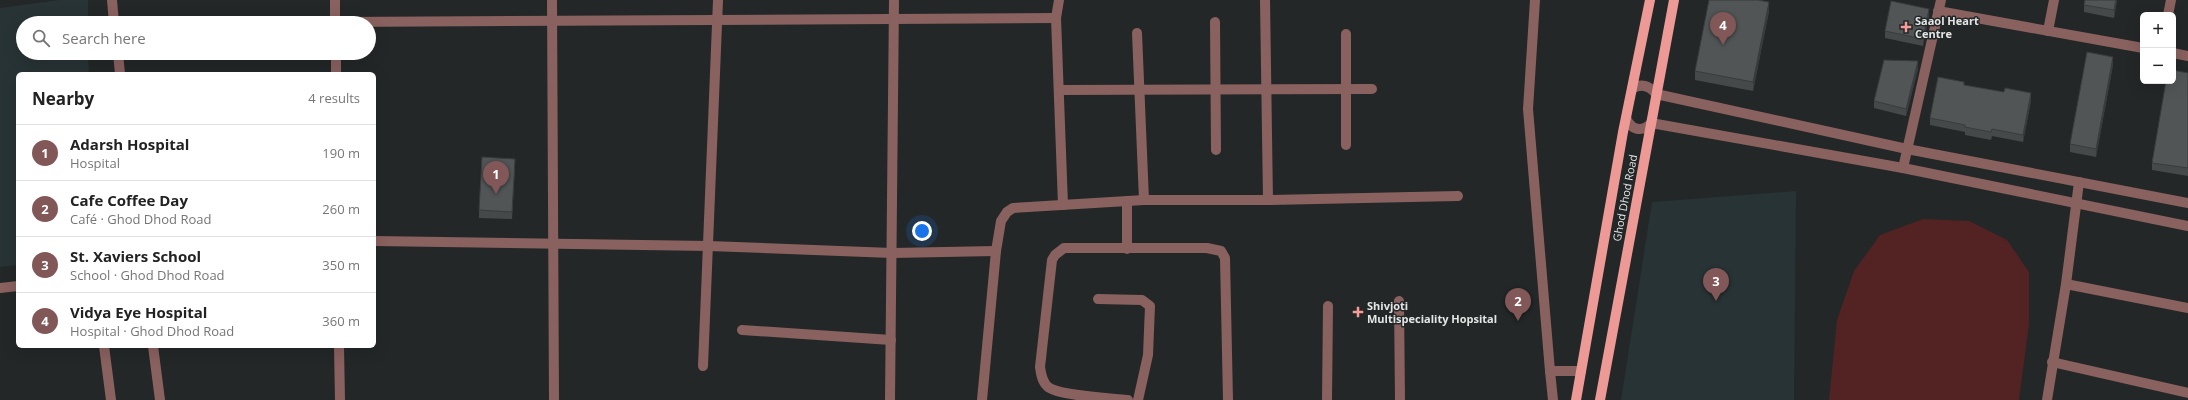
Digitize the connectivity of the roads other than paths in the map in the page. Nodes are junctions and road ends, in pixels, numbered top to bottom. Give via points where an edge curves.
1 (112, 0) edge
2 (335, 0) edge
3 (552, 0) edge
4 (718, 0) edge
5 (894, 0) edge
6 (1059, 0) edge
7 (1266, 0) edge
8 (1535, 0) edge
9 (1650, 0) edge
10 (1674, 0) edge
11 (1941, 0) edge
12 (2054, 0) edge
13 (2171, 0) edge
14 (1938, 11) junction
15 (2169, 12) edge
16 (113, 16) edge
17 (335, 16) edge
18 (1056, 18) junction
19 (894, 19) junction
20 (717, 20) junction
21 (552, 21) junction
22 (376, 22) edge
23 (1215, 22) dead end
24 (2048, 31) junction
25 (1137, 33) dead end
26 (1346, 34) dead end
27 (2140, 47) edge
28 (2176, 54) edge
29 (2188, 56) edge
30 (119, 60) edge
31 (336, 60) edge
32 (120, 72) edge
33 (336, 72) edge
34 (1346, 89) junction
35 (1372, 89) dead end
36 (1632, 89) junction
37 (1058, 90) junction
38 (1141, 90) junction
39 (1216, 90) junction
40 (1266, 90) junction
41 (1656, 94) junction
42 (1626, 118) junction
43 (1651, 122) junction
44 (1346, 145) dead end
45 (1216, 150) dead end
46 (1907, 150) junction
47 (1902, 168) junction
48 (2079, 182) junction
49 (1458, 196) dead end
50 (1144, 200) junction
51 (1268, 200) junction
52 (1127, 201) junction
53 (2188, 203) edge
54 (2076, 204) junction
55 (1063, 205) junction
56 (2188, 226) edge
57 (376, 241) edge
58 (553, 245) junction
59 (709, 246) junction
60 (1127, 249) junction
61 (996, 251) junction
62 (892, 253) junction
63 (2066, 284) junction
64 (16, 286) edge
65 (0, 288) edge
66 (1098, 299) dead end
67 (1399, 301) dead end
68 (1328, 306) dead end
69 (2188, 308) edge
70 (742, 330) dead end
71 (891, 340) junction
72 (104, 348) edge
73 (153, 348) edge
74 (339, 348) edge
75 (2052, 362) junction
76 (703, 366) dead end
77 (1550, 371) junction
78 (1582, 371) junction
79 (2188, 393) edge
80 (111, 400) edge
81 (160, 400) edge
82 (340, 400) edge
83 (554, 400) edge
84 (890, 400) edge
85 (982, 400) edge
86 (1128, 400) edge
87 (1138, 400) edge
88 (1228, 400) edge
89 (1327, 400) edge
90 (1400, 400) edge
91 (1553, 400) edge
92 (1576, 400) edge
93 (1600, 400) edge
94 (2047, 400) edge

1 - 16 street
2 - 17 street
3 - 21 street
4 - 20 street
5 - 19 street
6 - 18 street
7 - 40 street
8 - 77 street via 1528,109
9 - 36 main road
10 - 41 main road, Ghod Dhod Road
11 - 14 street
12 - 24 street
13 - 15 street
14 - 24 street
14 - 46 street
18 - 19 street
18 - 37 street
19 - 20 street
19 - 62 street
20 - 21 street
20 - 59 street
21 - 22 street
21 - 58 street
23 - 39 street
24 - 27 street
25 - 38 street
26 - 34 street
28 - 29 street
30 - 32 street
31 - 33 street
34 - 35 street
34 - 40 street
34 - 44 street
36 - 41 street via 1645,86
36 - 42 main road
37 - 38 street
37 - 55 street
38 - 39 street
38 - 50 street
39 - 40 street
39 - 45 street
40 - 51 street
41 - 43 main road, Ghod Dhod Road
41 - 46 street
42 - 43 street via 1634,129 1643,129
42 - 78 main road
43 - 47 street
43 - 93 main road, Ghod Dhod Road
46 - 47 street
46 - 48 street
47 - 54 street
48 - 53 street
48 - 54 street
49 - 51 street
50 - 51 street
50 - 52 street
52 - 55 street
52 - 60 street
54 - 56 street
54 - 63 street
55 - 61 street via 1020,207 1006,212 1001,221
57 - 58 street
58 - 59 street
58 - 83 street
59 - 62 street
59 - 76 street
60 - 86 street via 1071,247 1064,248 1055,255 1052,260 1040,367 1044,382 1056,390
60 - 88 street via 1207,248 1221,251 1225,258
61 - 62 street
61 - 85 street
62 - 71 street
63 - 69 street
63 - 75 street
64 - 65 street
66 - 87 street via 1142,300 1150,306 1148,354
67 - 90 street
68 - 89 street
70 - 71 street
71 - 84 street
72 - 80 street
73 - 81 street
74 - 82 street
75 - 79 street
75 - 94 street
77 - 78 street
77 - 91 street
78 - 92 main road

